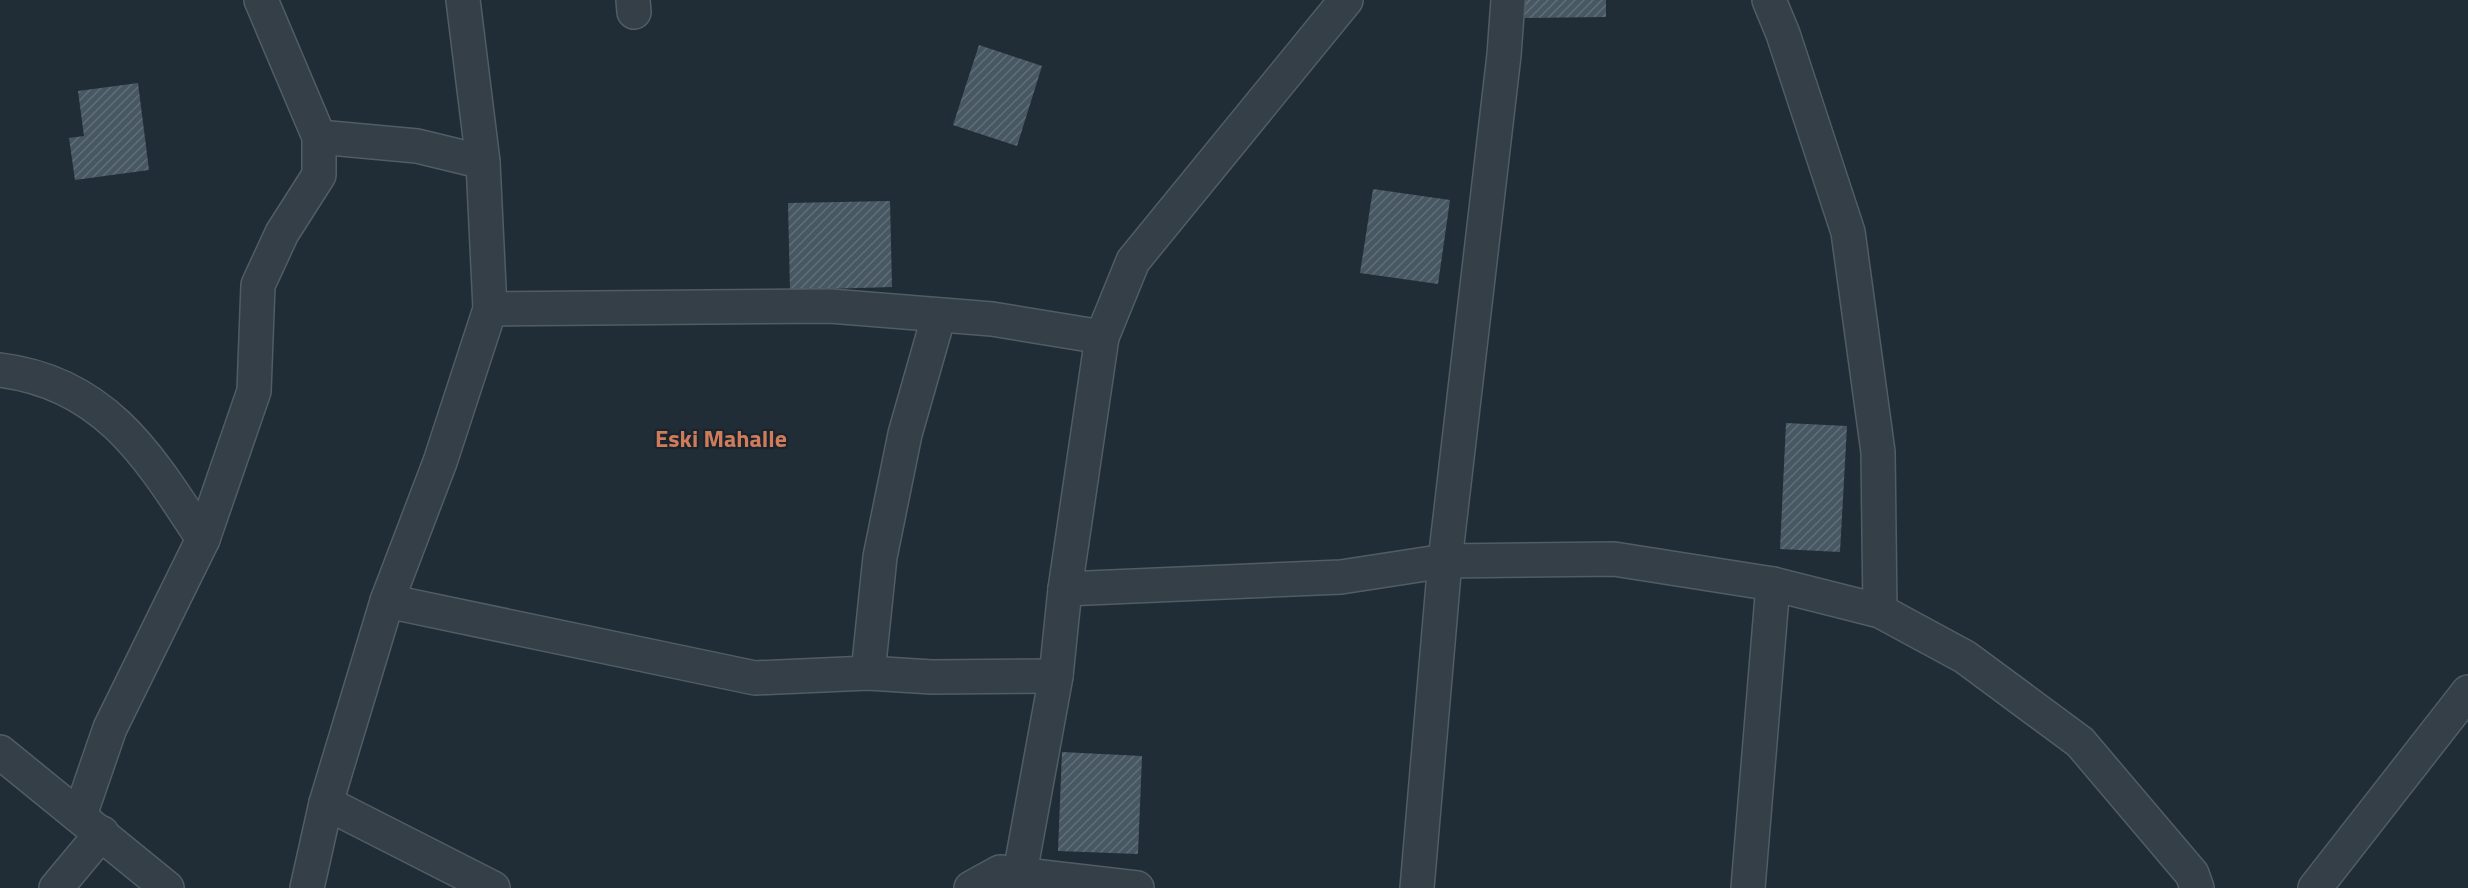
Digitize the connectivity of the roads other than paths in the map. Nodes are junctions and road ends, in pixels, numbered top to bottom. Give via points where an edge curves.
1 (261, 0) edge
2 (463, 0) edge
3 (1346, 0) edge
4 (1508, 0) edge
5 (1769, 0) edge
6 (319, 137) junction
7 (483, 162) junction
8 (490, 309) junction
9 (939, 315) junction
10 (1102, 337) junction
11 (0, 370) edge
12 (203, 539) junction
13 (1445, 561) junction
14 (1773, 584) junction
15 (1065, 589) junction
16 (387, 602) junction
17 (1880, 611) junction
18 (868, 673) junction
19 (1056, 676) junction
20 (2468, 693) edge
21 (0, 752) edge
22 (326, 803) junction
23 (91, 824) junction
24 (1023, 880) edge
25 (56, 888) edge
26 (168, 888) edge
27 (306, 888) edge
28 (493, 888) edge
29 (971, 888) edge
30 (1137, 888) edge
31 (1417, 888) edge
32 (1748, 888) edge
33 (2197, 888) edge
34 (2315, 888) edge

1 - 6 street
2 - 7 street
3 - 10 street via 1133,261
4 - 13 street
5 - 17 street via 1848,232 1878,452
6 - 7 street via 417,146
6 - 12 street via 319,176 282,233 258,285 254,391
7 - 8 street
8 - 9 street via 830,306
8 - 16 street via 440,462
9 - 10 street via 992,319
9 - 18 street via 905,434 880,557
10 - 15 street
11 - 12 street via 36,377 66,390 124,429 147,455
12 - 23 street via 110,728
13 - 14 street via 1614,558
13 - 15 street via 1341,577
13 - 31 street
14 - 17 street
14 - 32 street
15 - 19 street
16 - 18 street via 755,678
16 - 22 street
17 - 33 street via 1965,657 2080,742 2192,874
18 - 19 street
19 - 24 street
20 - 34 street
21 - 23 street
22 - 27 street
22 - 28 street
23 - 25 street
23 - 26 street
24 - 29 street via 1000,872
24 - 30 street

